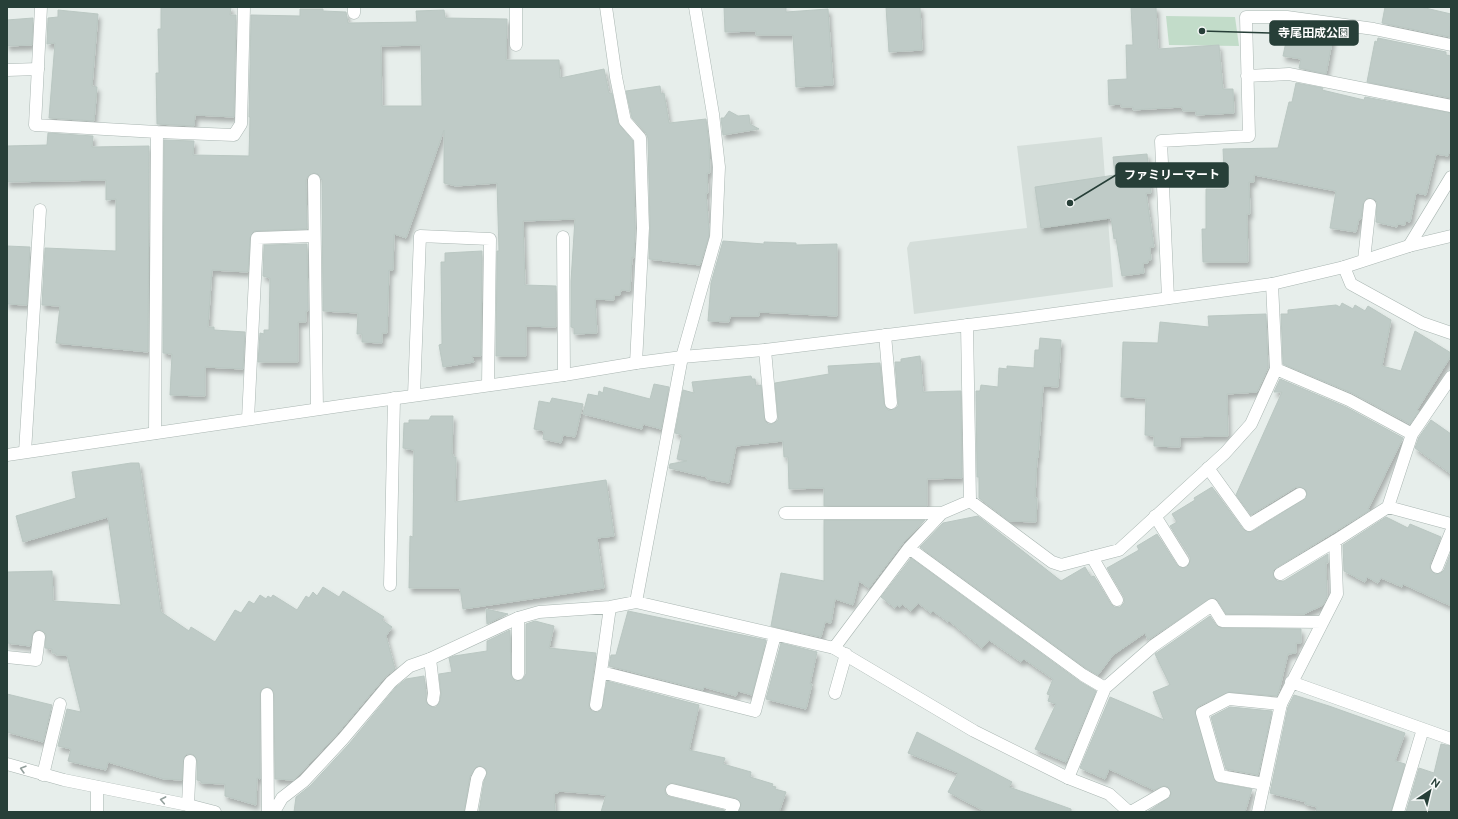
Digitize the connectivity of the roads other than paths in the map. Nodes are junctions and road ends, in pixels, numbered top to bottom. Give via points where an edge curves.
1 (41, 7) edge
2 (244, 7) edge
3 (516, 7) edge
4 (606, 7) edge
5 (695, 7) edge
6 (516, 45) dead end
7 (1451, 45) edge
8 (7, 70) edge
9 (38, 70) junction
10 (1247, 76) junction
11 (1451, 106) edge
12 (158, 132) junction
13 (1451, 177) edge
14 (314, 180) dead end
15 (1370, 205) dead end
16 (40, 210) dead end
17 (314, 236) junction
18 (1451, 236) edge
19 (563, 237) dead end
20 (1410, 246) junction
21 (1364, 260) junction
22 (1344, 267) junction
23 (1272, 284) junction
24 (1168, 298) junction
25 (967, 325) junction
26 (1451, 333) edge
27 (885, 335) junction
28 (765, 350) junction
29 (682, 357) junction
30 (636, 363) junction
31 (1276, 369) junction
32 (564, 375) junction
33 (1451, 377) edge
34 (488, 385) junction
35 (414, 396) junction
36 (394, 398) junction
37 (891, 403) dead end
38 (316, 409) junction
39 (771, 416) dead end
40 (248, 419) junction
41 (154, 433) junction
42 (1412, 434) junction
43 (25, 452) junction
44 (7, 455) edge
45 (1208, 468) junction
46 (1300, 494) dead end
47 (970, 501) junction
48 (1388, 507) junction
49 (785, 513) dead end
50 (942, 513) junction
51 (1155, 516) junction
52 (1451, 524) edge
53 (1451, 532) edge
54 (1335, 541) junction
55 (909, 548) junction
56 (1092, 557) junction
57 (1183, 560) dead end
58 (1437, 567) dead end
59 (1280, 574) dead end
60 (390, 586) dead end
61 (1117, 600) dead end
62 (636, 602) junction
63 (610, 607) junction
64 (518, 618) junction
65 (1323, 622) junction
66 (775, 635) junction
67 (40, 638) dead end
68 (834, 648) junction
69 (846, 654) junction
70 (7, 657) edge
71 (430, 659) junction
72 (601, 672) junction
73 (518, 674) dead end
74 (1291, 682) junction
75 (1105, 688) junction
76 (835, 693) dead end
77 (267, 694) dead end
78 (433, 700) dead end
79 (60, 704) dead end
80 (1281, 704) junction
81 (596, 706) dead end
82 (1423, 729) junction
83 (1451, 739) edge
84 (190, 761) dead end
85 (7, 764) edge
86 (480, 772) dead end
87 (44, 775) junction
88 (1068, 778) junction
89 (1264, 784) junction
90 (97, 787) junction
91 (672, 790) dead end
92 (1164, 793) dead end
93 (188, 805) junction
94 (97, 812) edge
95 (215, 812) edge
96 (268, 812) edge
97 (274, 812) edge
98 (471, 812) edge
99 (731, 812) edge
100 (1130, 812) edge
101 (1258, 812) edge
102 (1398, 812) edge

1 - 9 street
2 - 12 street via 241,124 234,135
3 - 6 street
4 - 30 street via 625,121 640,138 643,228
5 - 29 street via 719,167 716,237
7 - 10 street via 1345,24 1287,17 1246,17
8 - 9 street
9 - 12 street via 36,126
10 - 11 street via 1289,74
10 - 24 street via 1249,136 1161,141
12 - 41 street
13 - 20 street
14 - 17 street
15 - 21 street
16 - 43 street
17 - 38 street
17 - 40 street via 257,238
18 - 20 street
19 - 32 street
20 - 21 street
21 - 22 street
22 - 23 street
22 - 26 street via 1351,284 1422,323
23 - 24 street
23 - 31 street
24 - 25 street
25 - 27 street
25 - 47 street
27 - 28 street
27 - 37 street
28 - 29 street
28 - 39 street
29 - 30 street
29 - 62 street
30 - 32 street
31 - 42 street via 1349,400
31 - 45 street via 1251,424
32 - 34 street
33 - 42 street
34 - 35 street
34 - 35 street via 490,239 420,236
35 - 36 street
36 - 38 street
36 - 60 street
38 - 40 street
40 - 41 street
41 - 43 street
42 - 48 street
43 - 44 street
45 - 46 street via 1249,525
45 - 51 street
47 - 50 street
47 - 56 street via 1052,562 1061,565
48 - 52 street
48 - 54 street
49 - 50 street
50 - 55 street
51 - 56 street via 1119,550
51 - 57 street
53 - 58 street
54 - 59 street
54 - 65 street via 1337,594
55 - 68 street
55 - 75 street via 1083,675
56 - 61 street
62 - 63 street
62 - 66 street
63 - 64 street via 539,612
63 - 72 street
64 - 71 street
64 - 73 street
65 - 74 street
65 - 75 street via 1222,621 1212,605 1153,646
66 - 68 street
66 - 72 street via 756,710
67 - 70 street via 36,660
68 - 69 street
69 - 76 street
69 - 88 street via 974,731
71 - 78 street
71 - 97 street via 410,666 391,682 304,781 282,798
72 - 81 street
74 - 80 street
74 - 82 street
75 - 88 street
77 - 96 street
79 - 87 street
80 - 89 street
80 - 89 street via 1229,699 1202,713 1220,776
82 - 83 street
82 - 102 street
84 - 93 street
87 -> 85 street
86 - 98 street
87 - 90 street
88 - 100 street via 1109,794
89 - 101 street
93 -> 90 street
90 - 94 street
91 - 99 street via 734,805
92 - 100 street
93 - 95 street

